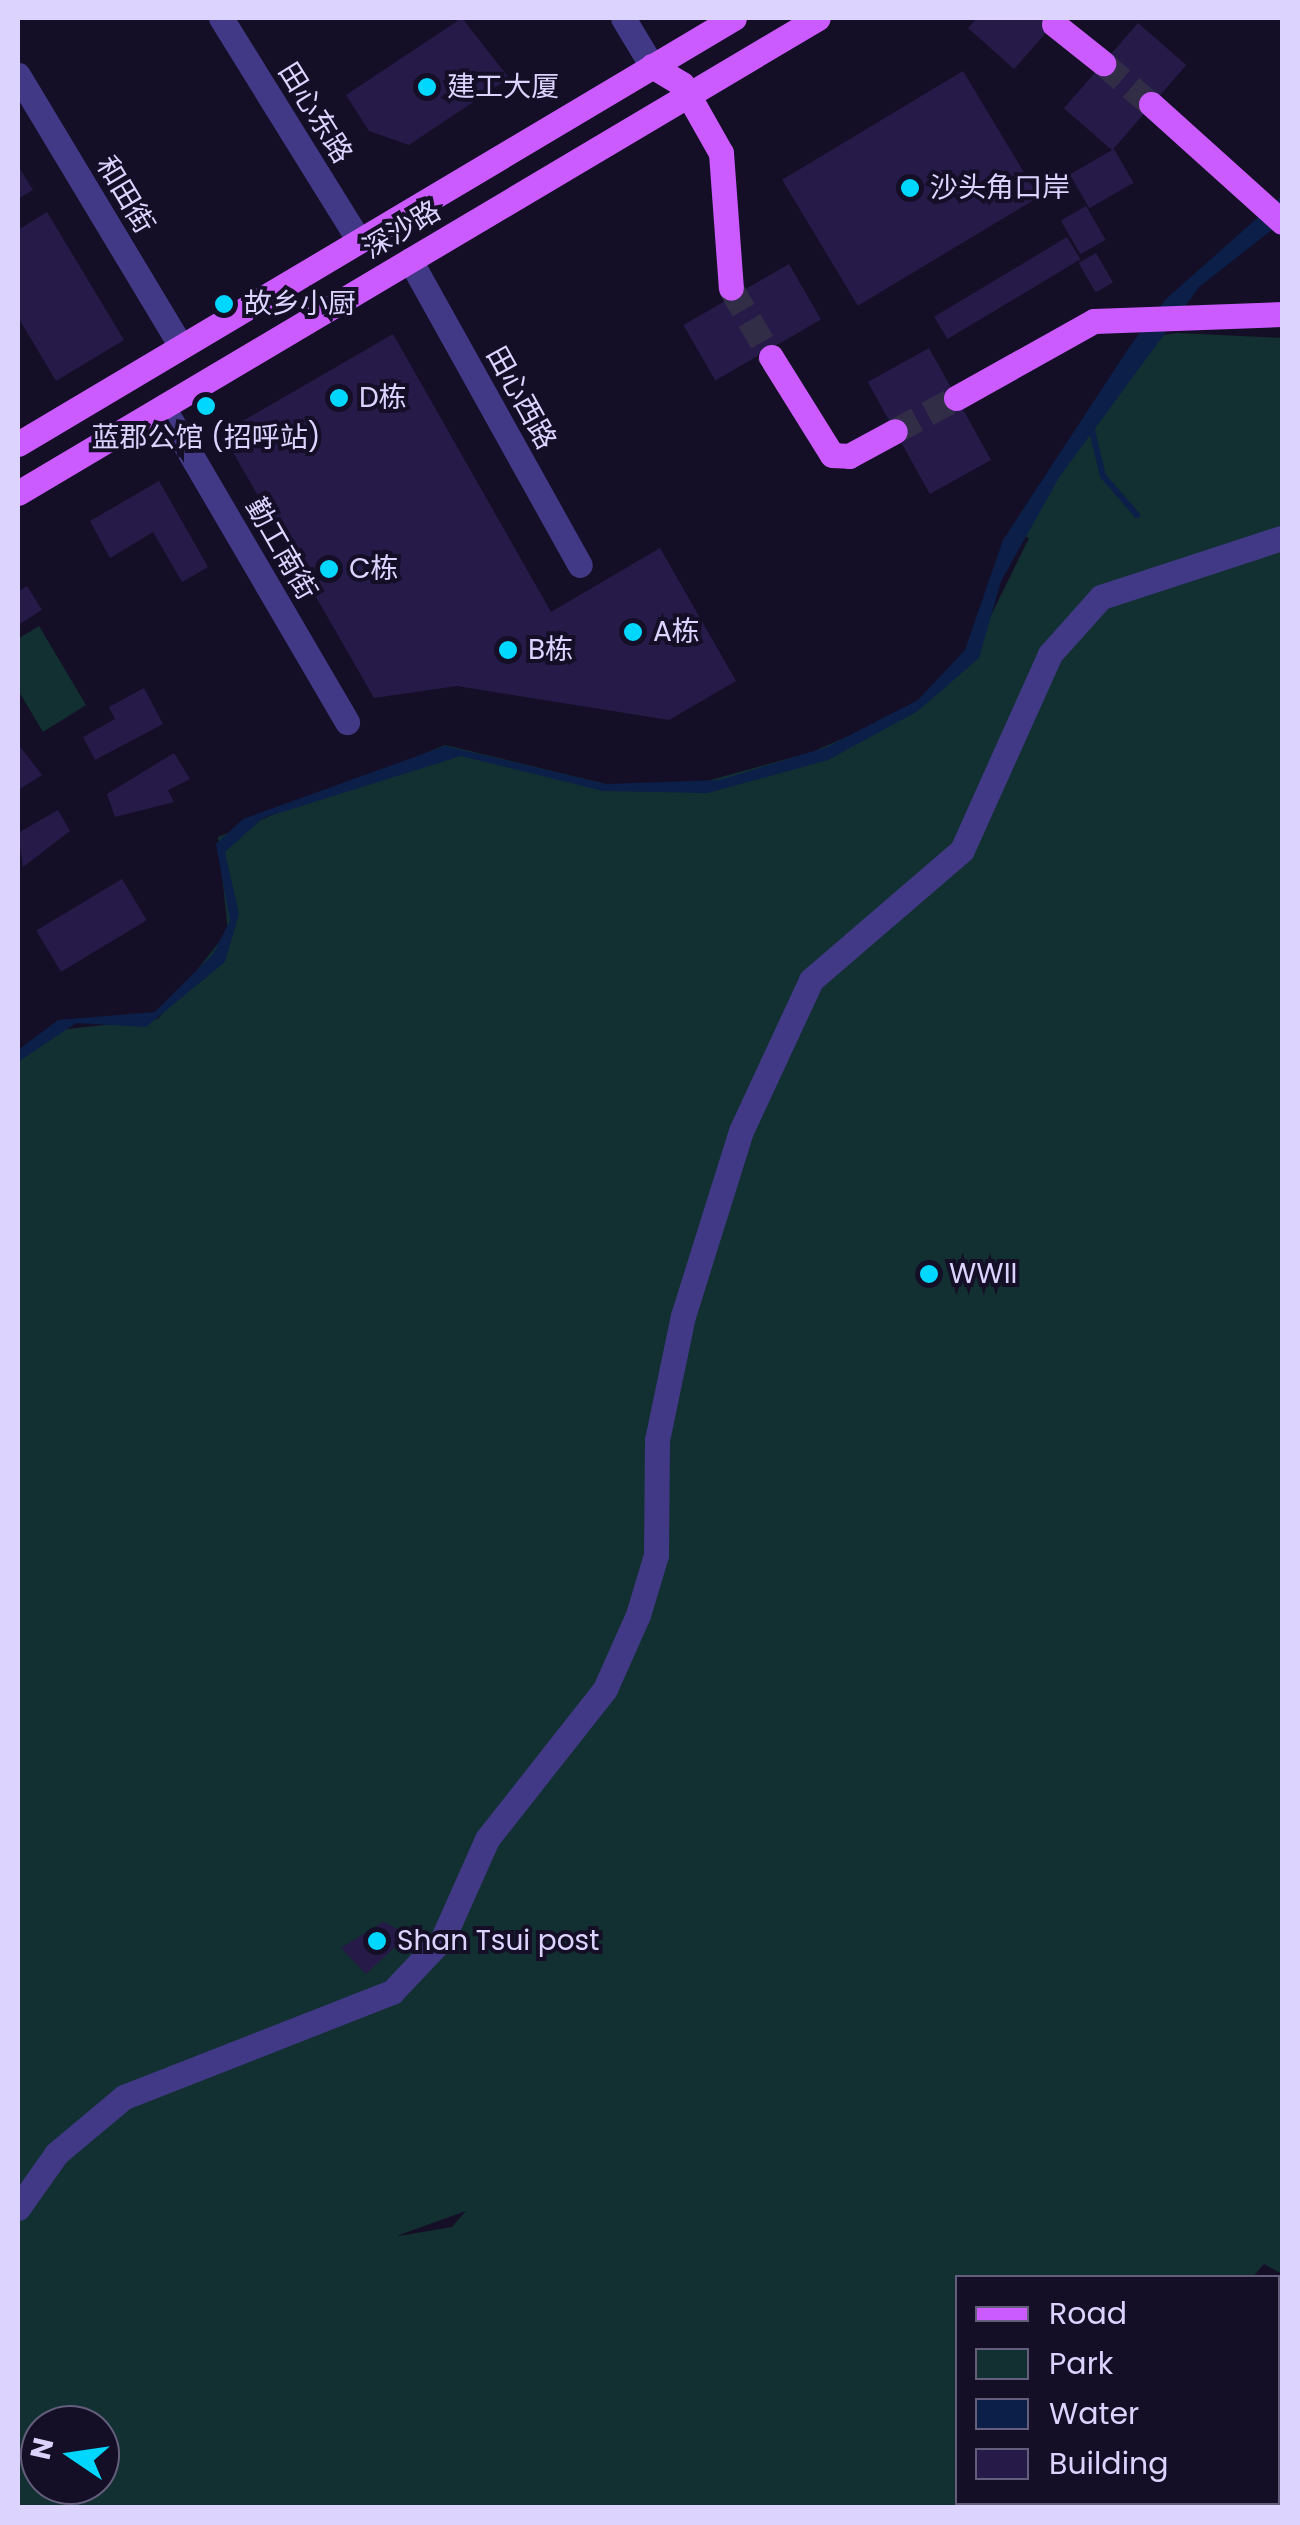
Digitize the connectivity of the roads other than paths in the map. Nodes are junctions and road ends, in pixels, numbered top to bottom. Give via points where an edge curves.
1 (221, 18) edge
2 (623, 18) edge
3 (734, 18) edge
4 (818, 18) edge
5 (1054, 24) dead end
6 (1103, 62) tunnel mouth
7 (652, 66) junction
8 (18, 75) edge
9 (688, 94) junction
10 (1151, 104) tunnel mouth
11 (1282, 222) edge
12 (358, 241) junction
13 (410, 260) junction
14 (731, 288) tunnel mouth
15 (1282, 314) edge
16 (181, 346) junction
17 (772, 358) tunnel mouth
18 (956, 398) tunnel mouth
19 (162, 407) junction
20 (895, 432) tunnel mouth
21 (18, 444) edge
22 (18, 493) edge
23 (1282, 538) edge
24 (580, 565) dead end
25 (347, 722) dead end
26 (18, 2208) edge

1 - 12 street, 田心东路
2 - 7 street
3 - 7 main road, 深沙路
4 - 9 main road, 深沙路
5 - 6 main road
7 - 9 main road
7 - 12 main road, 深沙路
8 - 16 street, 和田街
9 - 13 main road, 深沙路
9 - 14 main road via 724,164
10 - 11 main road
12 - 16 main road, 深沙路
13 - 19 main road, 深沙路
13 - 24 street, 田心西路
15 - 18 main road via 1109,320 1060,335
16 - 21 main road, 深沙路
17 - 20 main road via 832,455 849,456
19 - 22 main road, 深沙路
19 - 25 street, 勤工南街
23 - 26 street via 1101,597 1050,654 962,850 811,980 740,1131 682,1316 656,1440 656,1555 638,1615 605,1689 487,1839 444,1938 392,1992 124,2097 57,2153

